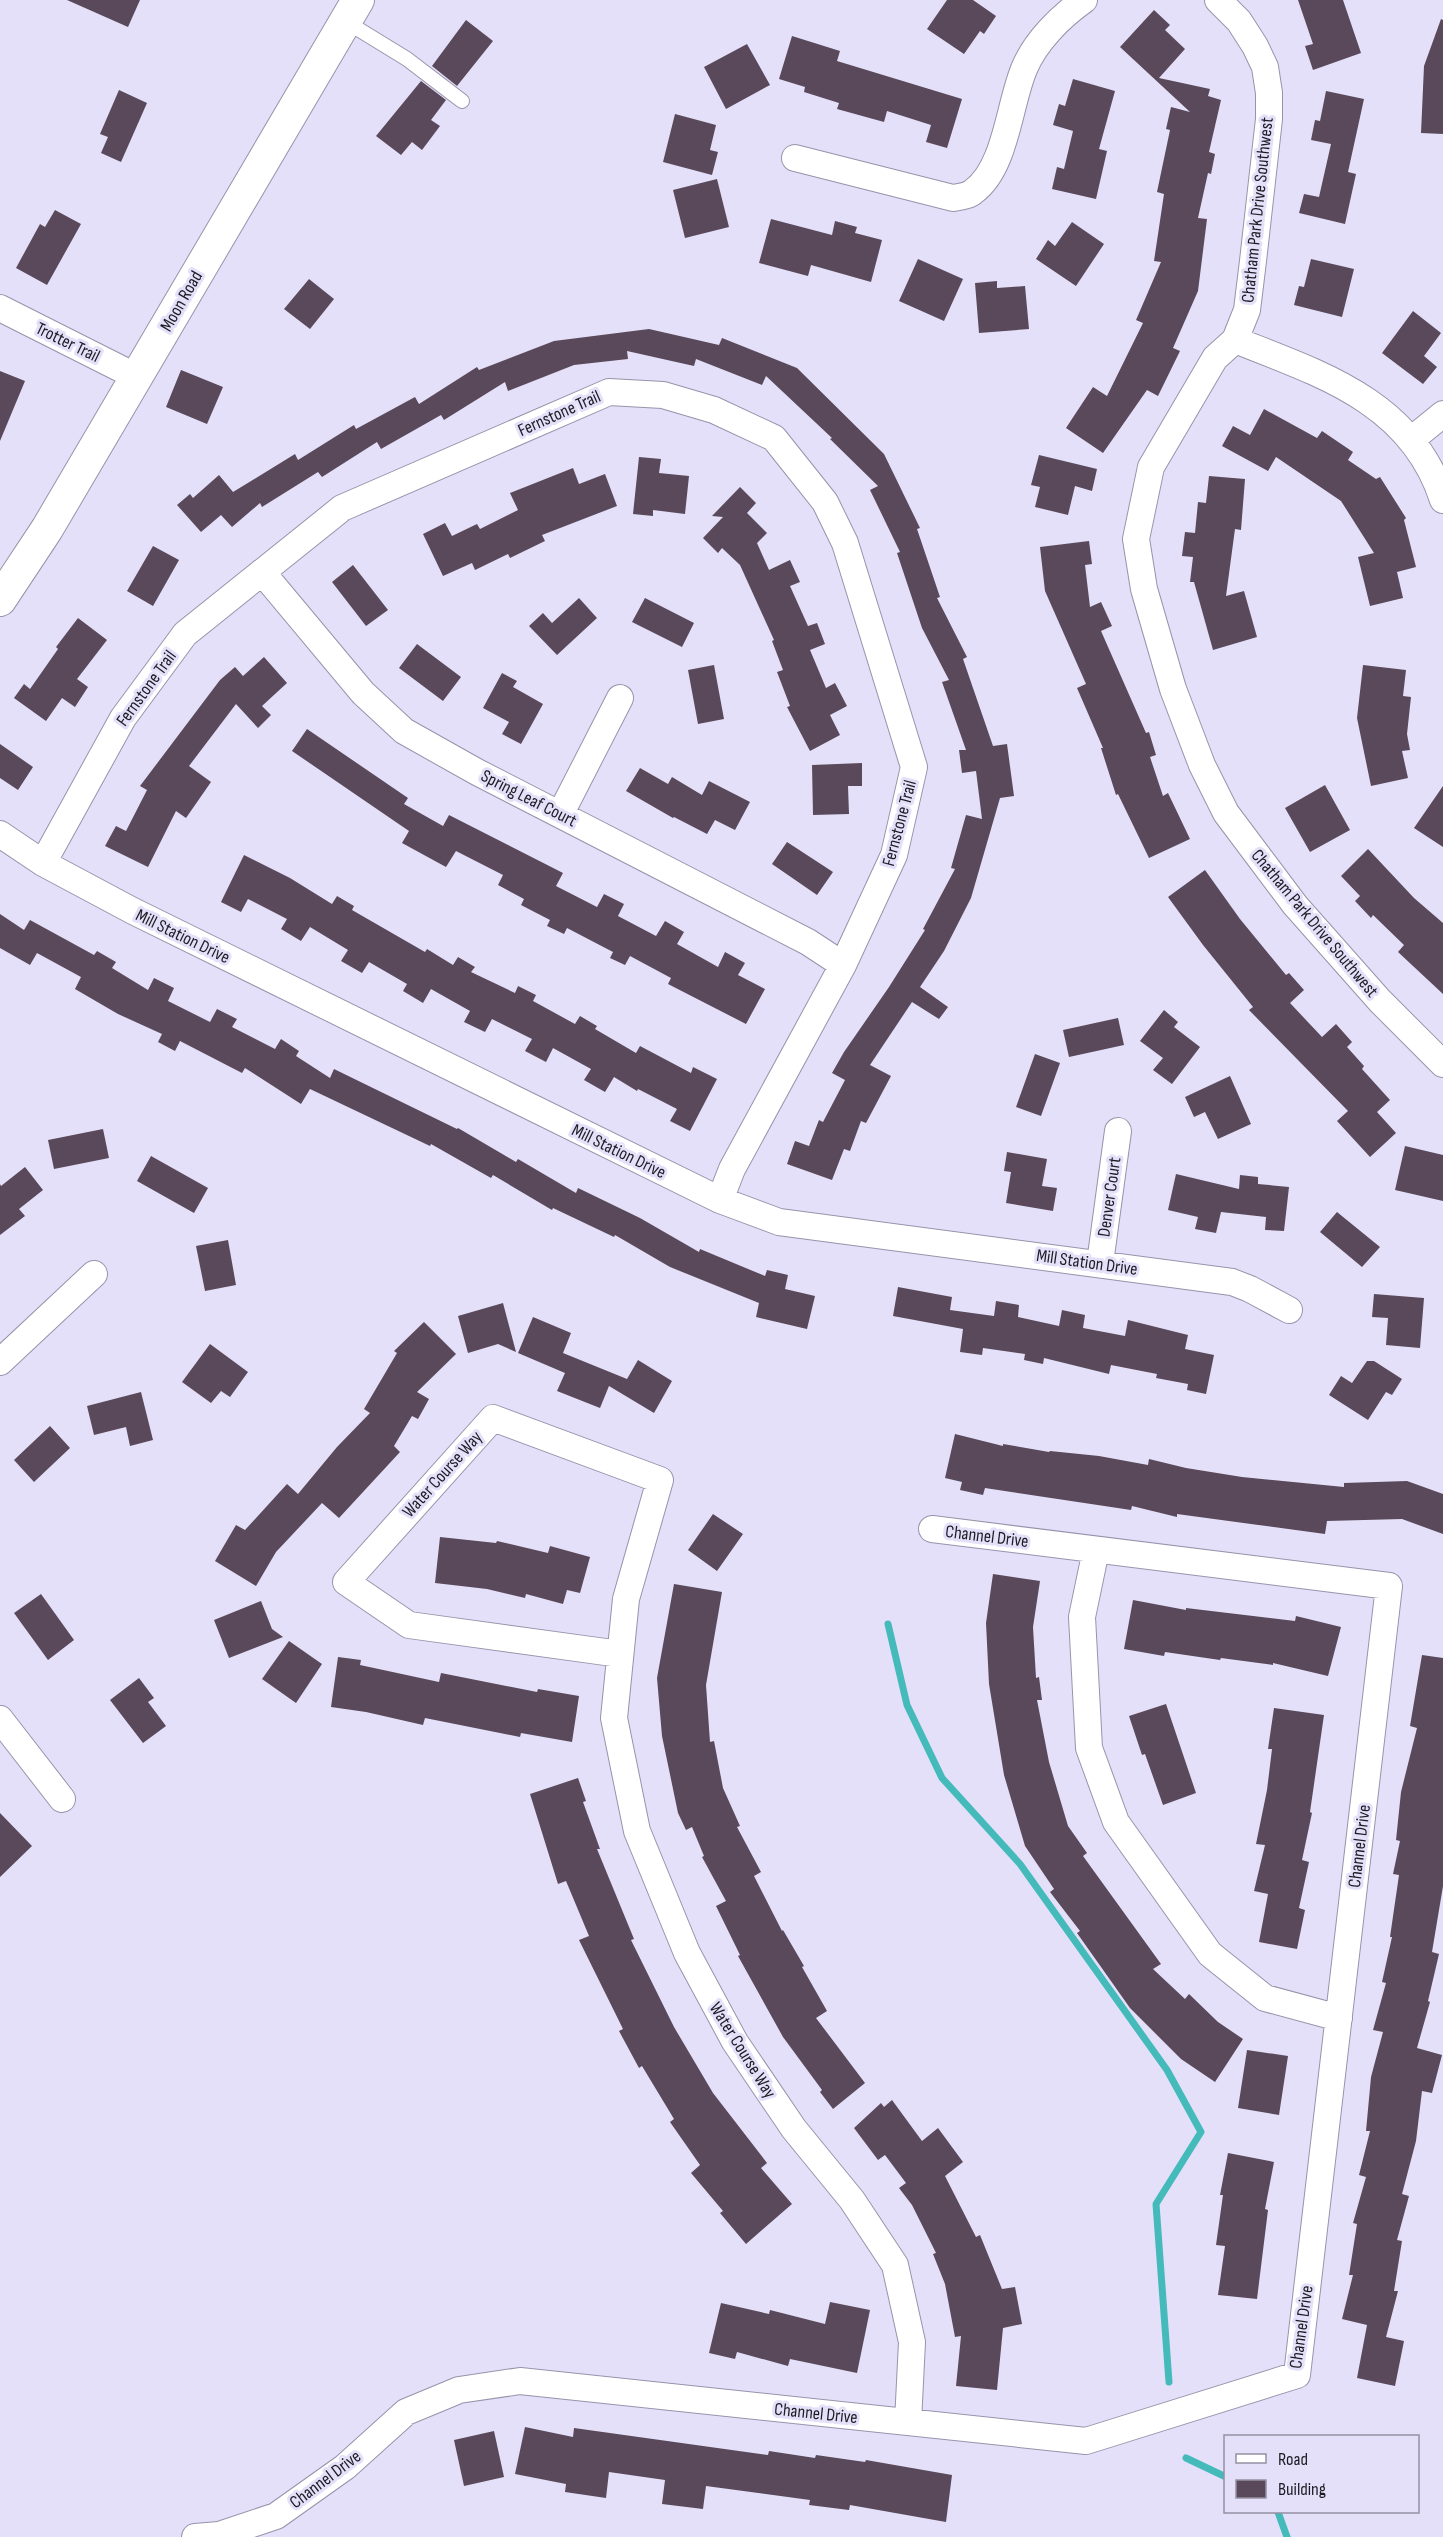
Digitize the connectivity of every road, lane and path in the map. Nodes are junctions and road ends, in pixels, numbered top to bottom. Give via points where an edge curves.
1 (1084, 0) edge
2 (1218, 0) edge
3 (351, 11) edge
4 (462, 101) dead end
5 (795, 158) dead end
6 (0, 308) edge
7 (1235, 340) junction
8 (137, 376) junction
9 (1443, 414) edge
10 (1411, 440) junction
11 (1443, 500) edge
12 (262, 572) junction
13 (0, 600) edge
14 (620, 698) dead end
15 (561, 813) junction
16 (0, 834) edge
17 (44, 862) junction
18 (843, 965) junction
19 (1443, 1064) edge
20 (1118, 1131) dead end
21 (720, 1200) junction
22 (1100, 1263) junction
23 (94, 1274) dead end
24 (1289, 1310) dead end
25 (0, 1362) edge
26 (932, 1529) dead end
27 (1096, 1550) junction
28 (620, 1654) junction
29 (0, 1719) edge
30 (62, 1799) dead end
31 (1339, 2018) junction
32 (908, 2422) junction
33 (195, 2537) edge

1 - 5 street via 1040,43 1025,67 994,168 974,192 953,198
2 - 7 street, Chatham Park Drive Southwest via 1256,46 1265,67 1269,93 1247,310
3 - 4 lane
3 - 8 street, Moon Road
6 - 8 street, Trotter Trail
7 - 10 street via 1325,376 1364,397
7 - 19 street, Chatham Park Drive Southwest via 1215,358 1151,467 1136,539 1144,589 1173,689 1202,765 1226,813 1295,905
8 - 13 street, Moon Road via 47,529
9 - 10 street
10 - 11 street via 1436,478
12 - 15 street, Spring Leaf Court via 363,693 404,731
12 - 17 street, Fernstone Trail via 185,634 123,718
12 - 18 street, Fernstone Trail via 342,508 609,392 673,398 714,410 774,438 825,502 844,543 914,767 894,855
14 - 15 street
15 - 18 street, Spring Leaf Court via 808,942
16 - 17 street, Mill Station Drive
17 - 21 street, Mill Station Drive via 133,911
18 - 21 street, Fernstone Trail via 732,1169
20 - 22 street, Denver Court
21 - 22 street, Mill Station Drive via 779,1221
22 - 24 street, Mill Station Drive via 1232,1282
23 - 25 street
26 - 27 street, Channel Drive
27 - 31 street via 1082,1617 1089,1749 1116,1822 1210,1954 1265,1998
27 - 31 street, Channel Drive via 1389,1586
28 - 28 street, Water Course Way via 626,1599 660,1480 493,1418 346,1582 409,1625
28 - 32 street, Water Course Way via 614,1718 637,1831 687,1953 735,2042 794,2129 852,2200 896,2265 912,2342
29 - 30 street
31 - 32 street, Channel Drive via 1297,2375 1086,2441
32 - 33 street, Channel Drive via 520,2381 459,2390 406,2412 345,2467 276,2516 219,2535

